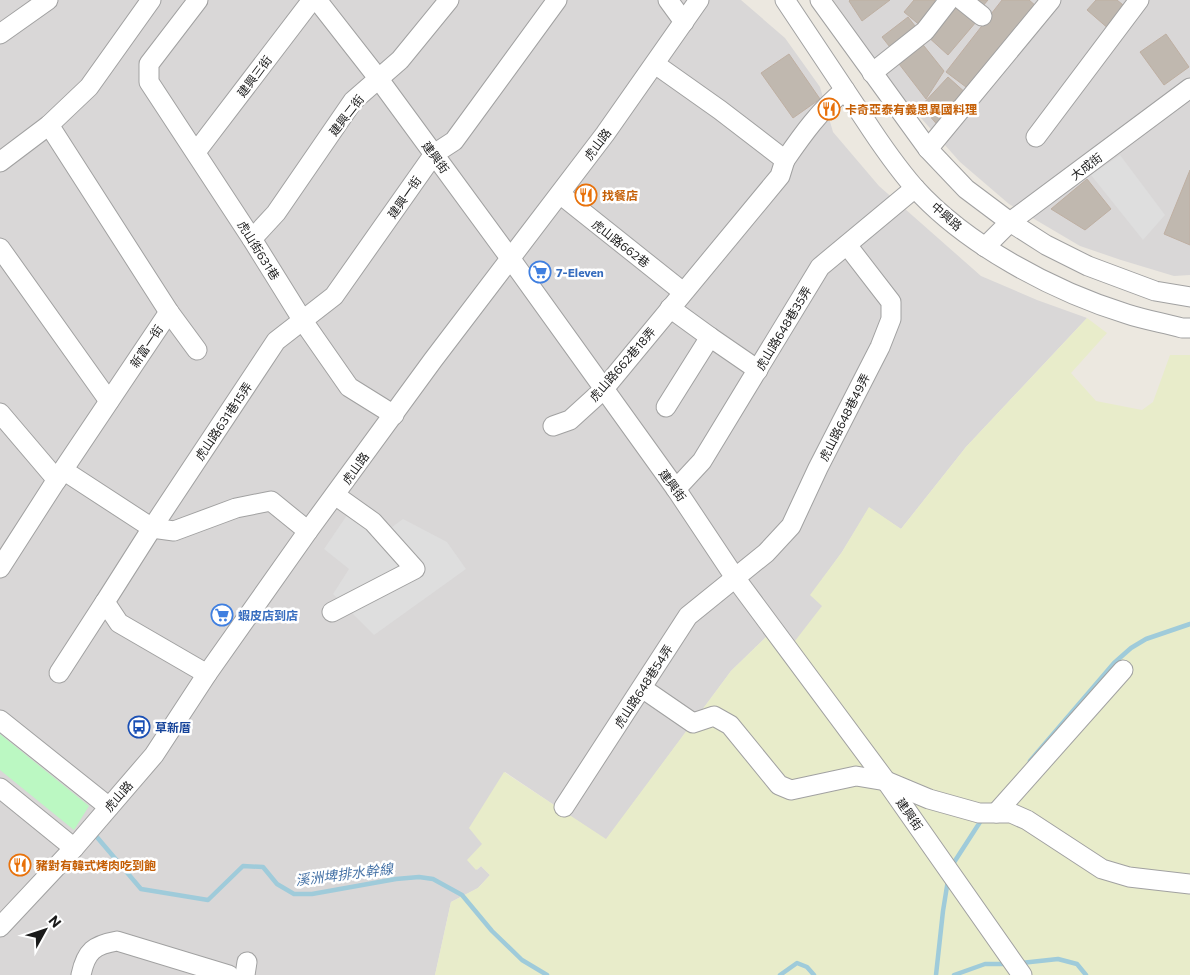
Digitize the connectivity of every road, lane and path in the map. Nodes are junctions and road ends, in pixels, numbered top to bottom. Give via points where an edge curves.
1 (48, 0) edge
2 (151, 0) edge
3 (198, 0) edge
4 (312, 0) edge
5 (317, 0) edge
6 (449, 0) edge
7 (557, 0) edge
8 (668, 0) edge
9 (700, 0) edge
10 (785, 0) edge
11 (820, 0) edge
12 (950, 0) edge
13 (962, 0) edge
14 (1051, 0) edge
15 (1139, 0) edge
16 (982, 16) dead end
17 (684, 22) junction
18 (0, 34) edge
19 (655, 64) junction
20 (872, 73) junction
21 (378, 78) junction
22 (1190, 88) edge
23 (845, 90) junction
24 (49, 125) junction
25 (1036, 136) dead end
26 (928, 149) junction
27 (196, 152) junction
28 (434, 154) junction
29 (0, 162) edge
30 (782, 168) junction
31 (915, 188) junction
32 (560, 194) junction
33 (1010, 222) junction
34 (252, 239) junction
35 (847, 245) junction
36 (984, 247) junction
37 (0, 248) edge
38 (510, 258) junction
39 (683, 292) junction
40 (1190, 297) edge
41 (670, 308) junction
42 (169, 312) junction
43 (303, 321) junction
44 (1190, 328) edge
45 (710, 338) junction
46 (198, 350) dead end
47 (758, 370) junction
48 (603, 390) junction
49 (109, 401) junction
50 (666, 407) dead end
51 (0, 413) edge
52 (394, 415) junction
53 (553, 426) dead end
54 (60, 475) junction
55 (676, 489) junction
56 (335, 494) junction
57 (152, 528) junction
58 (308, 531) junction
59 (0, 568) edge
60 (736, 578) junction
61 (105, 602) junction
62 (332, 612) dead end
63 (1123, 670) dead end
64 (59, 673) dead end
65 (206, 674) junction
66 (642, 688) junction
67 (0, 720) edge
68 (886, 781) junction
69 (0, 788) edge
70 (110, 807) junction
71 (564, 807) dead end
72 (990, 813) junction
73 (74, 848) junction
74 (1190, 884) edge
75 (0, 927) edge
76 (1017, 967) edge
77 (81, 975) edge
78 (229, 975) edge

1 - 18 street
2 - 24 street via 89,87
3 - 27 street, 虎山街631巷 via 149,64 149,82
4 - 27 street, 建興三街
5 - 21 street, 建興街
6 - 21 street, 建興二街 via 400,60
7 - 28 street, 建興一街 via 454,141
8 - 17 street
9 - 17 street, 虎山路
10 - 23 street, 中興路
11 - 20 street
12 - 20 street via 925,31
13 - 16 street
14 - 26 street
15 - 25 street
17 - 19 street, 虎山路
19 - 30 street via 720,110
19 - 32 street, 虎山路
20 - 26 street
21 - 28 street, 建興街
21 - 34 street, 建興二街 via 353,101 276,213
22 - 33 street, 大成街
23 - 30 street, 虎山路662巷18弄 via 808,126
23 - 31 street, 中興路
24 - 29 street
24 - 42 street, 新富一街
26 - 33 street via 966,190
27 - 34 street, 虎山街631巷
28 - 38 street, 建興街
28 - 43 street, 建興一街 via 334,296
30 - 39 street, 虎山路662巷18弄
31 - 35 street, 虎山路648巷35弄
31 - 36 street, 中興路
32 - 38 street, 虎山路
32 - 39 street, 虎山路662巷
33 - 36 street, 大成街
33 - 40 street via 1088,266 1155,291
34 - 43 street, 虎山街631巷
35 - 47 street, 虎山路648巷35弄 via 820,268
35 - 60 street, 虎山路648巷49弄 via 891,302 891,320 791,526
36 - 44 street, 中興路 via 1032,274 1086,298 1127,314
37 - 49 street
38 - 48 street, 建興街
38 - 52 street, 虎山路
39 - 41 street, 虎山路662巷18弄
41 - 45 street
41 - 48 street, 虎山路662巷18弄
42 - 46 street
42 - 49 street, 新富一街
43 - 52 street, 虎山街631巷 via 349,387
43 - 57 street, 虎山路631巷15弄 via 276,341
45 - 47 street
45 - 50 street
47 - 55 street, 虎山路648巷35弄 via 702,461
48 - 53 street, 虎山路662巷18弄 via 570,420
48 - 55 street, 建興街
49 - 54 street, 新富一街
51 - 54 street
52 - 56 street, 虎山路
54 - 57 street
54 - 59 street, 新富一街
55 - 60 street, 建興街
56 - 58 street, 虎山路
56 - 62 street via 373,522 415,569
57 - 58 street via 174,531 236,508 271,501
57 - 61 street, 虎山路631巷15弄
58 - 65 street, 虎山路
60 - 66 street, 虎山路648巷54弄 via 688,616
60 - 68 street, 建興街
61 - 64 street, 虎山路631巷15弄
61 - 65 street via 119,623
63 - 72 street
65 - 70 street, 虎山路 via 154,755
66 - 68 street via 694,723 714,716 730,725 779,785 792,790 856,776
66 - 71 street, 虎山路648巷54弄
67 - 70 street
68 - 72 street via 929,799
68 - 76 street, 建興街
69 - 73 street
70 - 73 street, 虎山路
72 - 74 street via 1011,813 1026,820 1102,869 1129,878
73 - 75 street, 虎山路
77 - 78 street via 90,951 117,941

